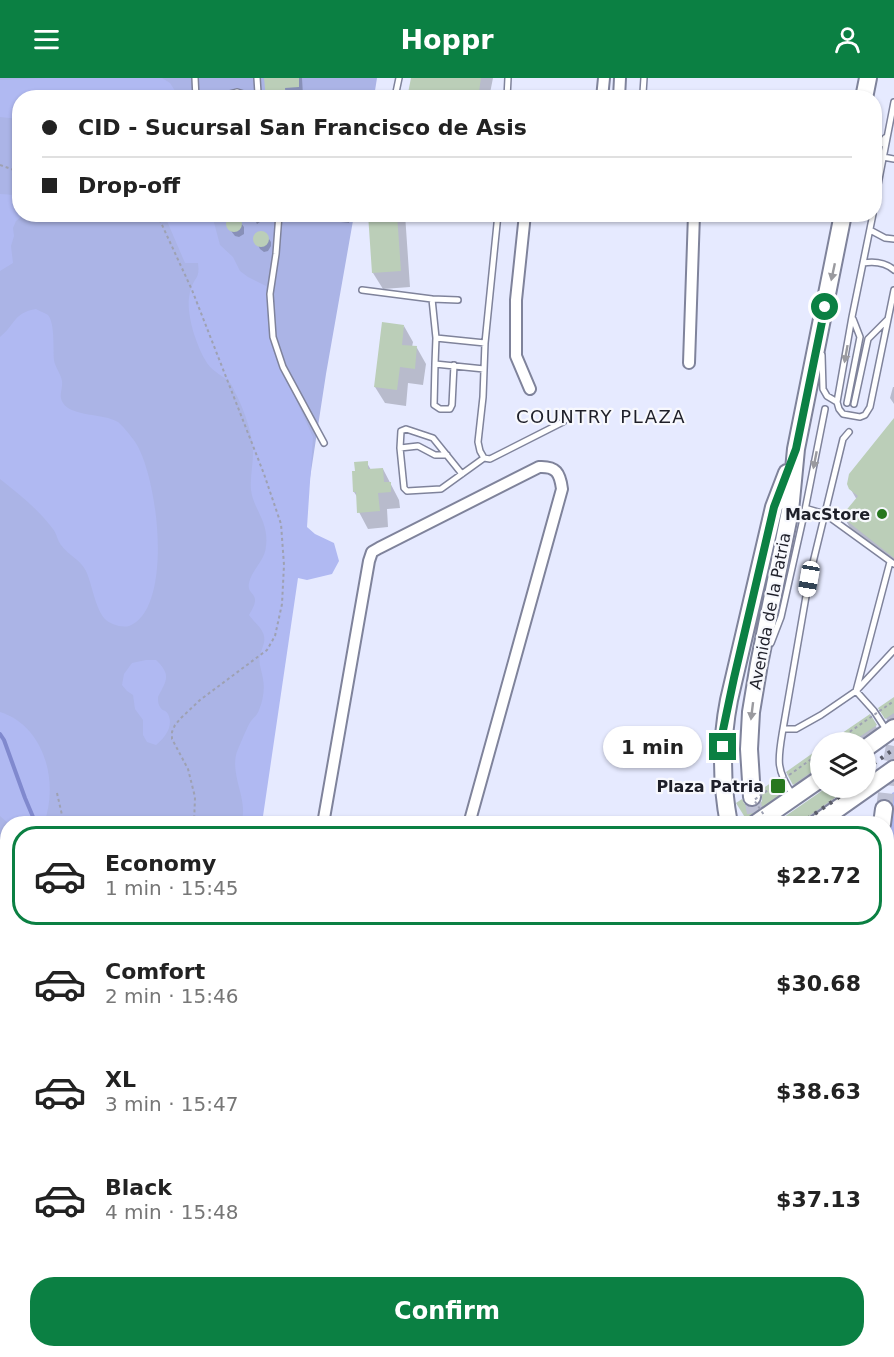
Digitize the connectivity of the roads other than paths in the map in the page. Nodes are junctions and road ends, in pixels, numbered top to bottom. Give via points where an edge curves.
1 (894, 102) edge
2 (891, 135) edge
3 (884, 157) junction
4 (894, 159) edge
5 (882, 167) edge
6 (278, 222) edge
7 (497, 222) edge
8 (524, 222) edge
9 (694, 222) edge
10 (841, 222) edge
11 (872, 222) edge
12 (870, 230) junction
13 (894, 239) edge
14 (863, 263) junction
15 (894, 270) edge
16 (362, 290) dead end
17 (894, 290) edge
18 (432, 299) junction
19 (458, 300) dead end
20 (852, 317) junction
21 (888, 319) junction
22 (821, 326) junction
23 (436, 338) junction
24 (485, 343) junction
25 (689, 363) dead end
26 (435, 364) junction
27 (454, 365) junction
28 (484, 369) junction
29 (530, 389) dead end
30 (837, 402) junction
31 (847, 403) dead end
32 (854, 404) dead end
33 (825, 409) dead end
34 (562, 422) dead end
35 (841, 430) dead end
36 (849, 432) dead end
37 (843, 439) junction
38 (324, 443) dead end
39 (400, 448) junction
40 (796, 449) junction
41 (447, 455) junction
42 (484, 458) junction
43 (462, 474) junction
44 (806, 510) junction
45 (825, 514) junction
46 (892, 563) edge
47 (894, 650) edge
48 (758, 675) junction
49 (856, 691) junction
50 (783, 729) junction
51 (891, 730) edge
52 (876, 741) edge
53 (893, 770) edge
54 (810, 786) edge
55 (752, 797) tunnel mouth
56 (795, 797) junction
57 (324, 816) edge
58 (471, 816) edge
59 (727, 816) edge
60 (767, 816) edge
61 (827, 816) edge

1 - 2 lane
2 - 3 lane
3 - 4 lane
3 - 5 lane
6 - 38 lane via 270,294 273,337 283,367
7 - 24 lane
8 - 29 street via 516,300 516,356
9 - 25 street
10 -> 22 main road, Avenida de la Patria
11 - 12 lane
12 - 13 lane
12 - 14 lane
14 - 15 lane via 880,262
14 - 20 lane
16 - 18 lane
17 - 21 lane
18 - 19 lane
18 - 23 lane
20 -> 30 lane
20 - 31 lane via 860,337
21 - 30 lane via 870,407 860,417 843,414
21 - 32 lane via 868,339
22 - 30 lane via 823,389
22 - 40 main road, Avenida de la Patria
23 - 24 lane
23 - 26 lane
24 - 28 lane
26 - 27 lane
26 - 27 lane via 434,405 440,409 450,409 452,405
27 - 28 lane
28 - 42 lane via 478,442
33 -> 44 lane
34 - 42 lane via 490,459
35 - 37 lane
36 - 37 lane
37 - 45 lane
39 - 41 lane via 418,446 435,455
39 - 41 lane via 400,431 405,429 433,438
39 - 43 lane via 407,491 441,489
40 - 48 main road, Avenida de la Patria via 790,511
40 - 59 main road via 774,507 723,730
41 - 43 lane
42 - 43 lane
44 - 45 lane
44 - 48 lane via 781,617
45 - 46 lane
45 - 50 lane via 809,579
46 - 49 lane
47 - 49 lane
48 -> 55 main road, Avenida de la Patria via 749,749
49 - 50 lane via 796,729
49 - 51 lane
50 - 56 lane via 779,769
51 - 52 main road
53 - 61 main road
54 - 56 main road
56 - 60 main road
57 - 58 street via 372,552 539,467 549,466 561,479 562,489

